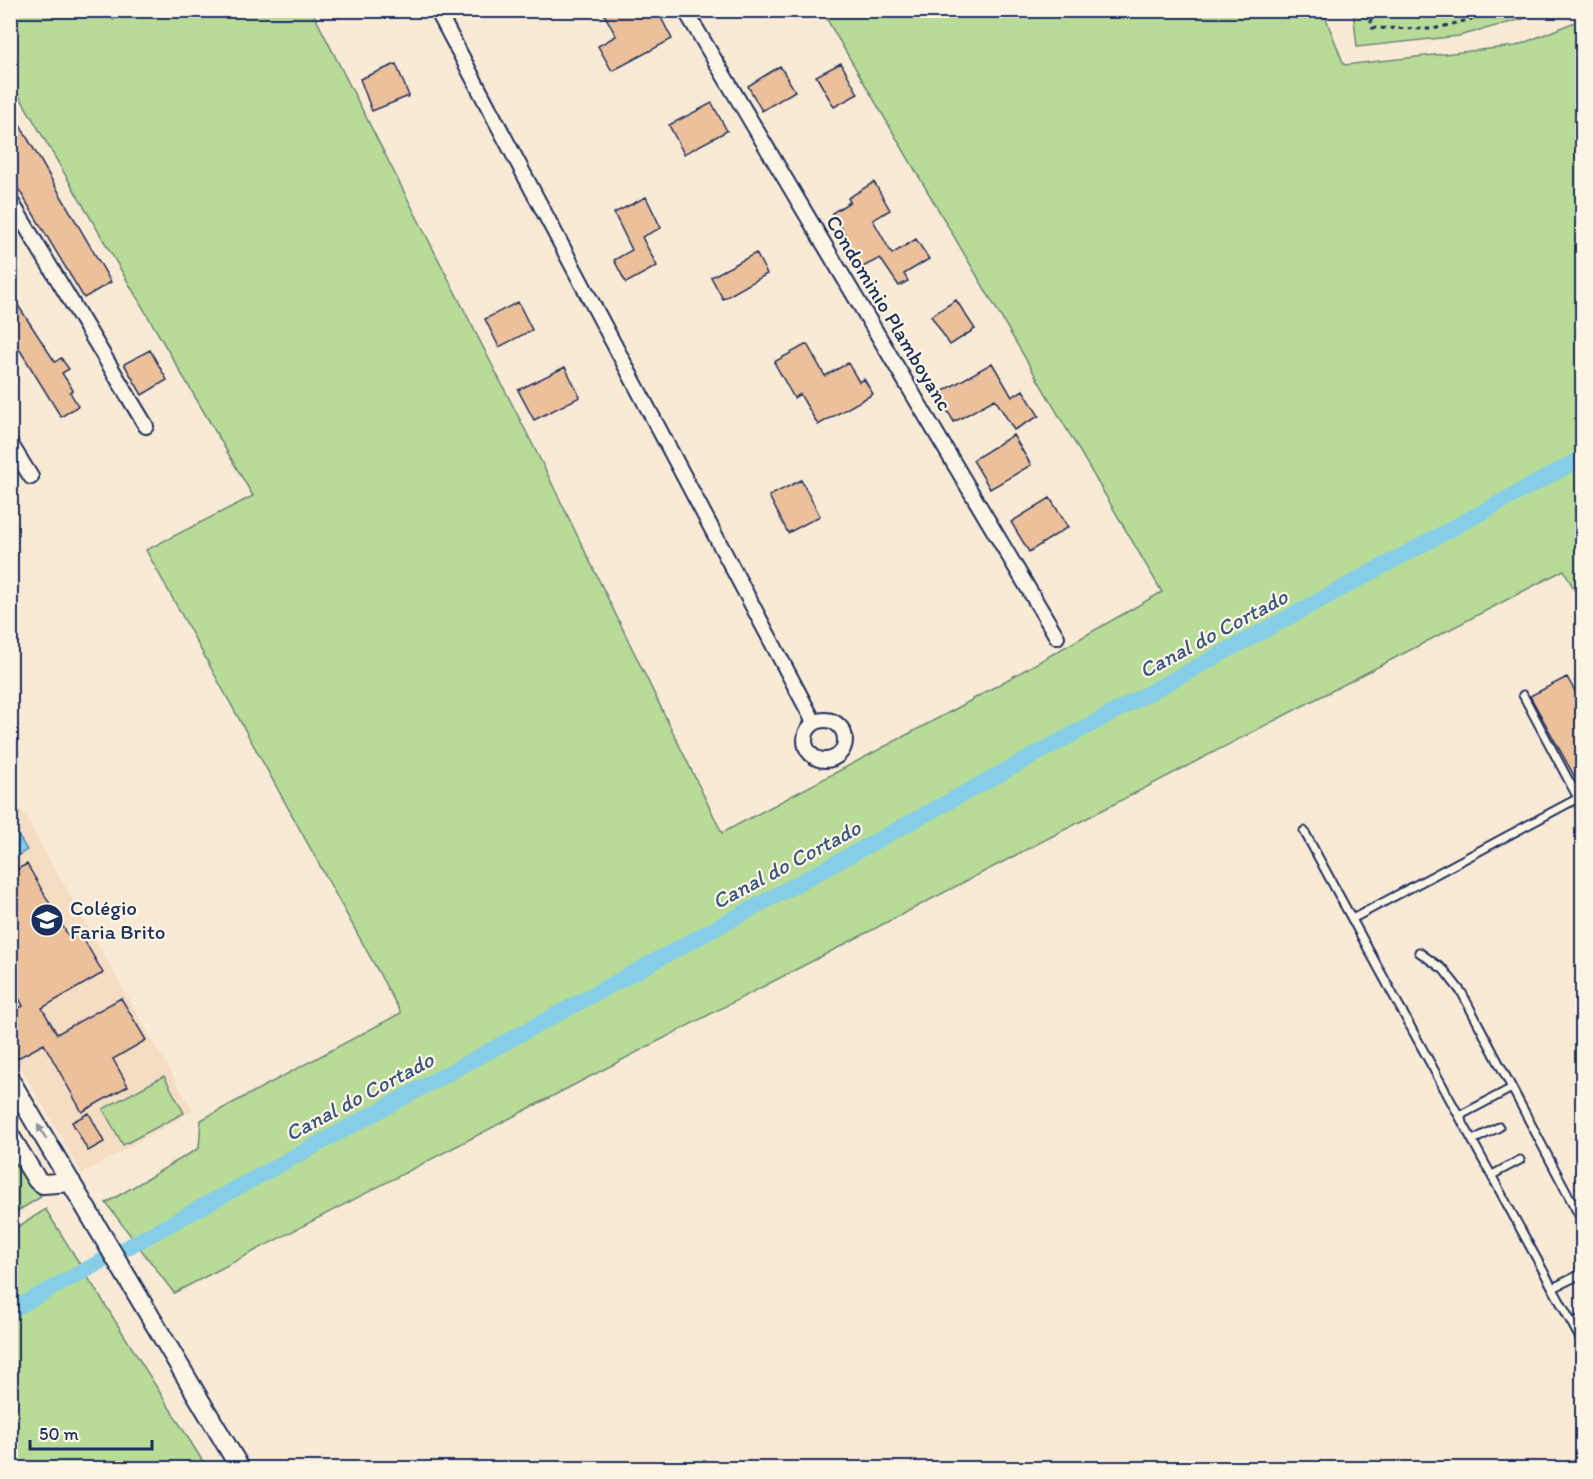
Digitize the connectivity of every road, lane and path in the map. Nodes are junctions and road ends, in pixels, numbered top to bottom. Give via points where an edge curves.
1 (437, 10) edge
2 (685, 10) edge
3 (1369, 10) edge
4 (1507, 10) edge
5 (10, 200) edge
6 (146, 426) dead end
7 (10, 443) edge
8 (31, 477) dead end
9 (1058, 637) dead end
10 (1523, 695) dead end
11 (814, 722) dead end
12 (1580, 797) edge
13 (1304, 831) dead end
14 (1352, 919) junction
15 (1419, 952) dead end
16 (10, 1080) edge
17 (1512, 1088) junction
18 (1459, 1116) junction
19 (1499, 1127) dead end
20 (10, 1136) edge
21 (1473, 1140) junction
22 (1520, 1161) dead end
23 (1492, 1175) junction
24 (74, 1186) junction
25 (1582, 1221) edge
26 (1581, 1274) edge
27 (1553, 1288) junction
28 (1582, 1318) edge
29 (1573, 1324) junction
30 (1582, 1342) edge
31 (240, 1468) edge

1 - 11 street
2 - 9 street, Condominio Plamboyanc
3 - 4 path via 1372,28 1433,29
5 - 6 street
7 - 8 street
10 - 12 lane
12 - 14 lane
13 - 14 lane
14 - 18 lane
15 - 17 lane via 1444,970 1462,993
24 -> 16 street
17 - 18 lane
17 - 25 lane
18 - 21 lane
19 - 21 lane
20 - 24 street via 37,1180
21 - 23 lane
22 - 23 lane
23 - 27 lane
24 - 31 street
26 - 27 lane
27 - 29 lane
28 - 29 lane
29 - 30 lane

